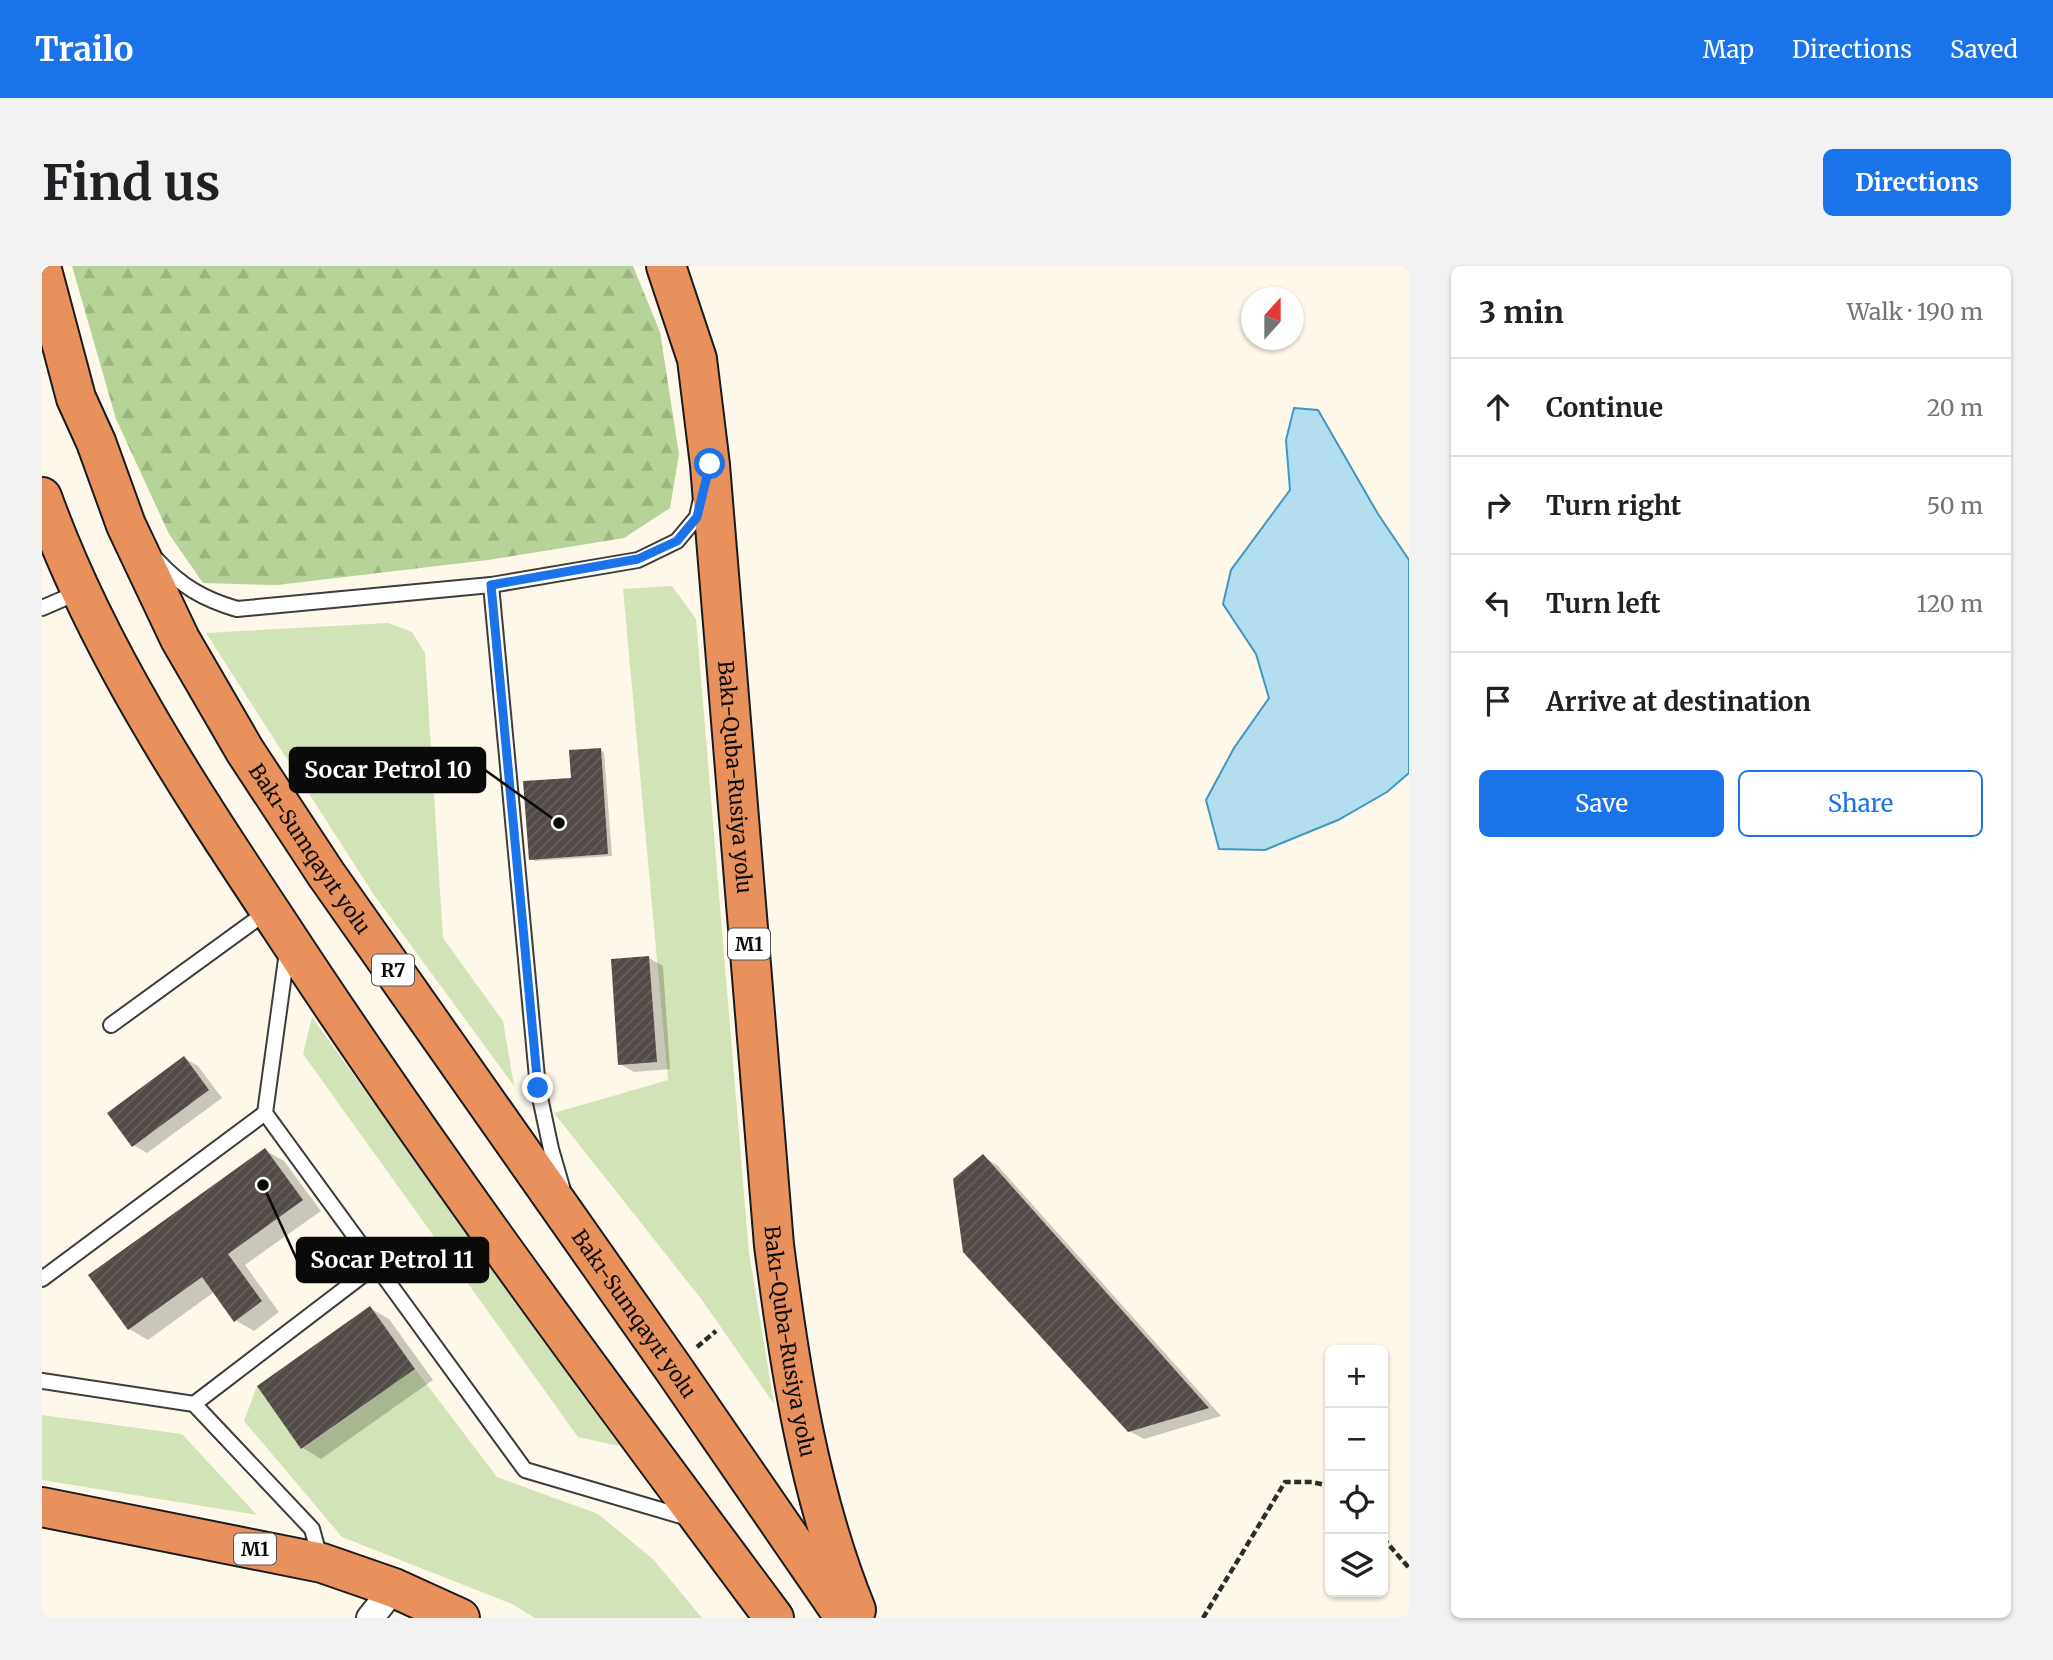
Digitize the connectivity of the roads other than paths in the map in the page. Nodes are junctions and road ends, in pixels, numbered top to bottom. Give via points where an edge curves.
1 (666, 266) edge
2 (42, 270) edge
3 (710, 464) junction
4 (42, 497) edge
5 (126, 525) junction
6 (491, 585) junction
7 (81, 591) junction
8 (42, 608) edge
9 (279, 925) junction
10 (111, 1025) dead end
11 (265, 1113) junction
12 (573, 1227) junction
13 (376, 1265) junction
14 (42, 1279) edge
15 (42, 1381) edge
16 (194, 1404) junction
17 (42, 1507) edge
18 (703, 1522) junction
19 (322, 1563) junction
20 (394, 1588) junction
21 (370, 1618) edge
22 (460, 1618) edge
23 (774, 1618) edge
24 (845, 1618) edge
25 (860, 1618) edge

1 - 3 highway, Bakı-Quba-Rusiya yolu / M1 via 697,359
2 - 5 highway, Bakı-Sumqayıt yolu / R7 via 76,398
3 - 6 lane via 697,517 677,541 638,559
3 - 25 highway, Bakı-Quba-Rusiya yolu / M1 via 774,1245 789,1361 819,1503
4 - 7 highway
5 - 6 lane via 190,589 237,609
5 - 12 highway, Bakı-Sumqayıt yolu / R7 via 180,639 245,751
6 - 12 lane via 538,1088
7 - 8 lane
7 - 9 highway via 122,672
9 - 10 lane
9 - 11 lane
9 - 18 highway via 387,1087
11 - 13 lane
11 - 14 lane
12 - 24 highway, Bakı-Sumqayıt yolu / R7
13 - 16 lane
13 - 18 lane via 525,1470
15 - 16 lane
16 - 19 lane via 312,1529
17 - 19 highway, M1
18 - 23 highway
19 - 20 highway, M1
20 - 21 street
20 - 22 highway, M1

